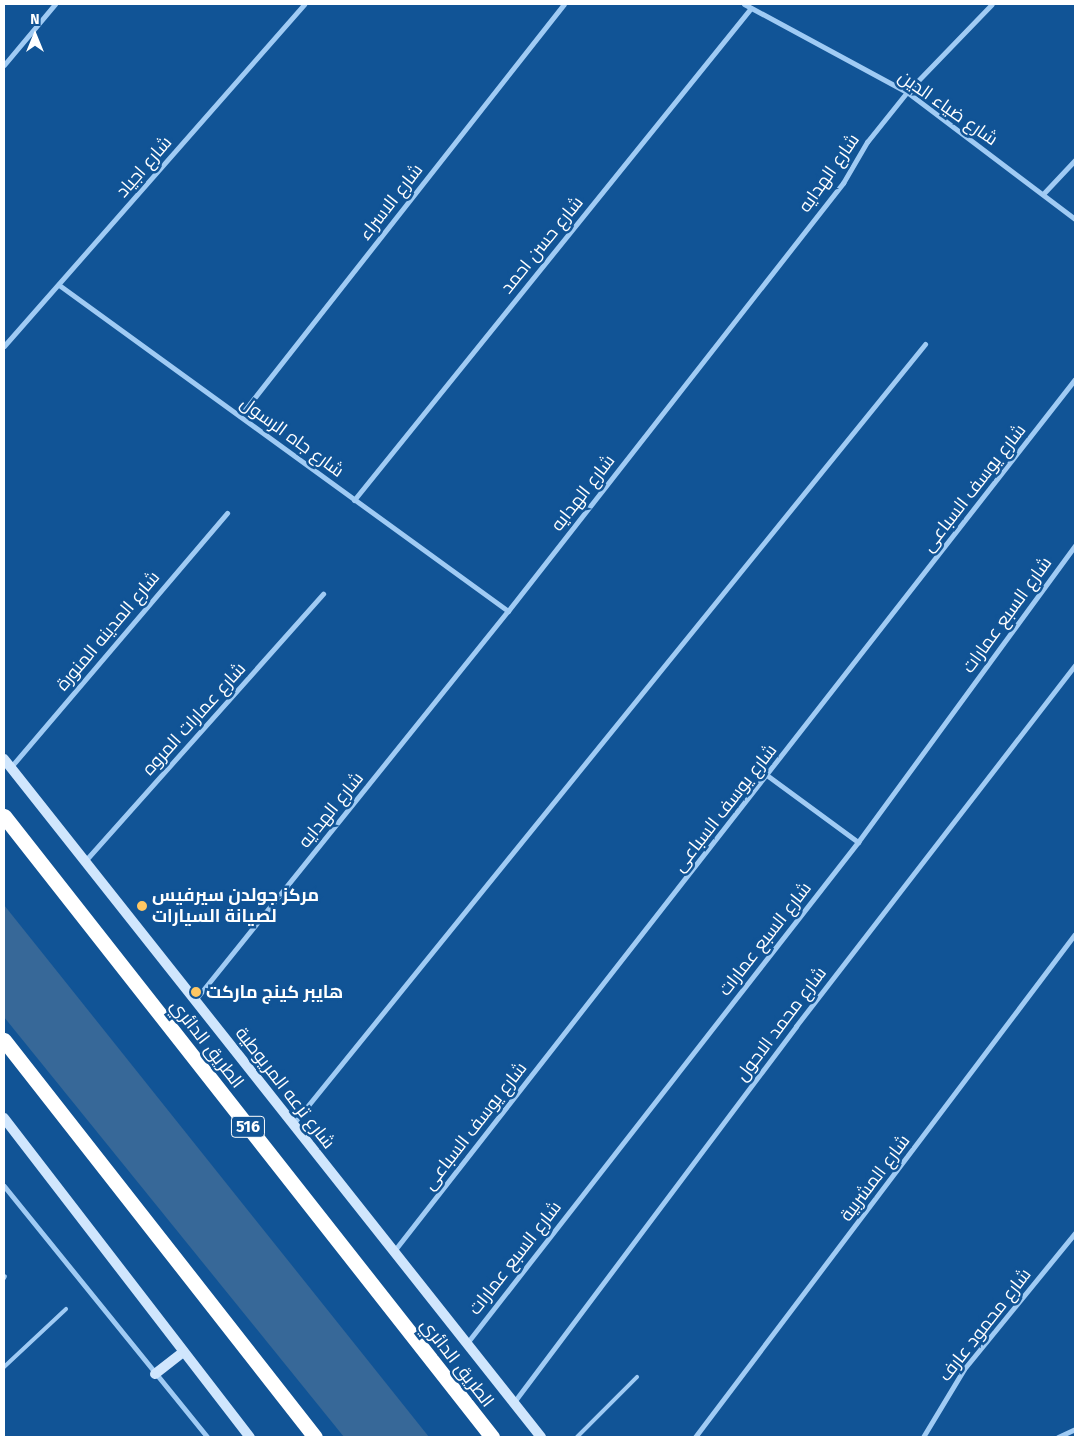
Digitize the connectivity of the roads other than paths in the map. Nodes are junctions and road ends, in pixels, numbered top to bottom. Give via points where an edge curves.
1 (55, 4) edge
2 (304, 4) edge
3 (564, 4) edge
4 (744, 4) edge
5 (992, 4) edge
6 (751, 8) junction
7 (4, 65) edge
8 (907, 92) junction
9 (1075, 160) edge
10 (1043, 194) junction
11 (1075, 219) edge
12 (59, 285) junction
13 (925, 344) dead end
14 (4, 346) edge
15 (1075, 379) edge
16 (240, 416) junction
17 (354, 500) junction
18 (227, 513) dead end
19 (1075, 545) edge
20 (323, 594) dead end
21 (508, 611) junction
22 (1075, 665) edge
23 (7, 763) edge
24 (768, 776) junction
25 (4, 816) edge
26 (858, 842) junction
27 (85, 862) junction
28 (1075, 934) edge
29 (195, 1000) junction
30 (4, 1040) edge
31 (4, 1118) edge
32 (293, 1124) junction
33 (4, 1186) edge
34 (1075, 1233) edge
35 (394, 1251) junction
36 (66, 1309) dead end
37 (467, 1343) junction
38 (184, 1352) junction
39 (4, 1367) edge
40 (156, 1374) junction
41 (637, 1377) dead end
42 (514, 1403) junction
43 (1075, 1429) edge
44 (207, 1437) edge
45 (250, 1437) edge
46 (316, 1437) edge
47 (492, 1437) edge
48 (541, 1437) edge
49 (577, 1437) edge
50 (695, 1437) edge
51 (923, 1437) edge
52 (1058, 1437) edge

1 - 7 street
2 - 12 street, شارع اجياد
3 - 16 street, شارع الاسراء
4 - 6 street, شارع ضياء الدين
5 - 8 street, شارع الهدايه
6 - 8 street, شارع ضياء الدين
6 - 17 street, شارع حسن احمد
8 - 10 street, شارع ضياء الدين
8 - 21 street, شارع الهدايه via 866,142 843,183
9 - 10 street
10 - 11 street, شارع ضياء الدين
12 - 14 street, شارع اجياد
12 - 16 street, شارع جاه الرسول
13 - 32 street
15 - 24 street, شارع يوسف السباعى
16 - 17 street, شارع جاه الرسول
17 - 21 street, شارع جاه الرسول
18 - 23 street, شارع المدينه المنورة
19 - 26 street, شارع السبع عمارات
20 - 27 street, شارع عمارات المروه
21 - 29 street, شارع الهدايه
22 - 42 street, شارع محمد الاحول via 796,1026
23 - 27 main road, شارع ترعه المريوطية
24 - 26 street
24 - 35 street, شارع يوسف السباعى
25 - 47 highway, الطريق الدائري / 516
26 - 37 street, شارع السبع عمارات
27 - 29 main road, شارع ترعه المريوطية
28 - 50 street, شارع المشربية
29 - 32 main road, شارع ترعه المريوطية
30 - 46 highway
31 - 38 main road
32 - 35 main road, شارع ترعه المريوطية
33 - 40 street
34 - 51 street, شارع محمود عارف via 964,1369
35 - 37 main road, شارع ترعه المريوطية
36 - 39 lane
37 - 42 main road, شارع ترعه المريوطية
38 - 40 main road
38 - 45 main road
40 - 44 street
41 - 49 lane
42 - 48 main road, شارع ترعه المريوطية
43 - 52 street

